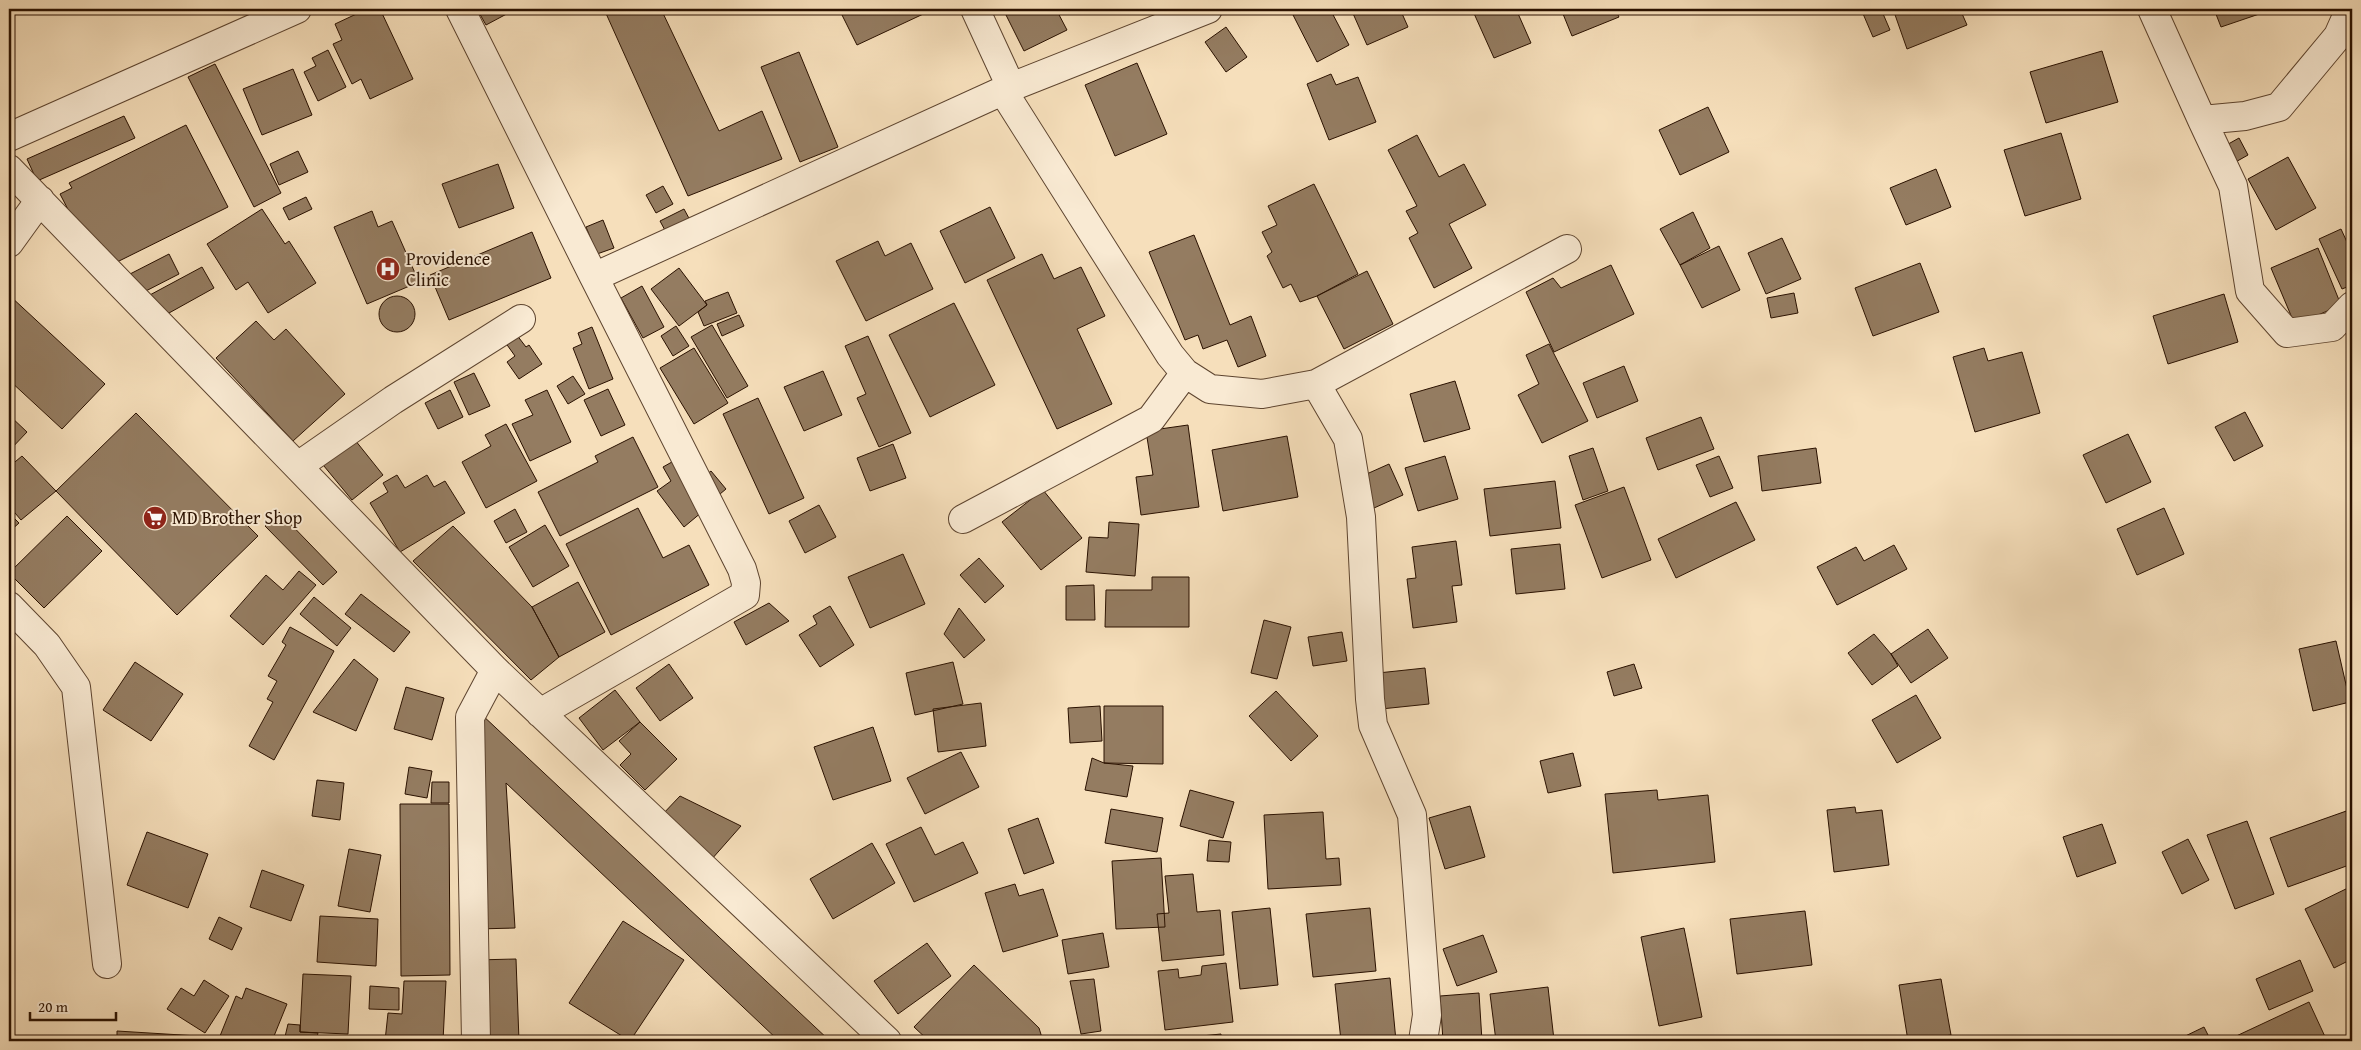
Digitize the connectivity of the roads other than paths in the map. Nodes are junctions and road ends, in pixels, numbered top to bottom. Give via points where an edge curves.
1 (297, 9) edge
2 (460, 9) edge
3 (975, 9) edge
4 (1208, 9) edge
5 (2152, 9) edge
6 (2350, 9) edge
7 (1007, 89) junction
8 (2202, 120) junction
9 (9, 137) edge
10 (9, 169) edge
11 (40, 200) junction
12 (9, 243) edge
13 (1567, 249) dead end
14 (594, 277) junction
15 (2352, 306) edge
16 (521, 319) dead end
17 (1185, 373) junction
18 (1316, 384) junction
19 (298, 466) junction
20 (963, 519) dead end
21 (9, 606) edge
22 (495, 670) junction
23 (540, 713) junction
24 (107, 964) dead end
25 (476, 1041) edge
26 (887, 1041) edge
27 (1423, 1041) edge

1 - 9 street
2 - 14 street
3 - 7 street
4 - 7 street
5 - 8 street
6 - 8 street via 2338,36 2279,107 2245,116
7 - 14 street
7 - 17 street via 1170,355
8 - 15 street via 2233,186 2250,291 2287,333 2332,327
10 - 11 street
11 - 12 street
11 - 19 street
13 - 18 street
14 - 23 street via 742,569 745,595
16 - 19 street via 393,400
17 - 18 street via 1210,389 1262,394
17 - 20 street via 1151,420
18 - 27 street via 1348,438 1361,517 1373,725 1412,815 1426,1006
19 - 22 street
21 - 24 street via 47,645 76,687
22 - 23 street
22 - 25 street via 470,717
23 - 26 street

